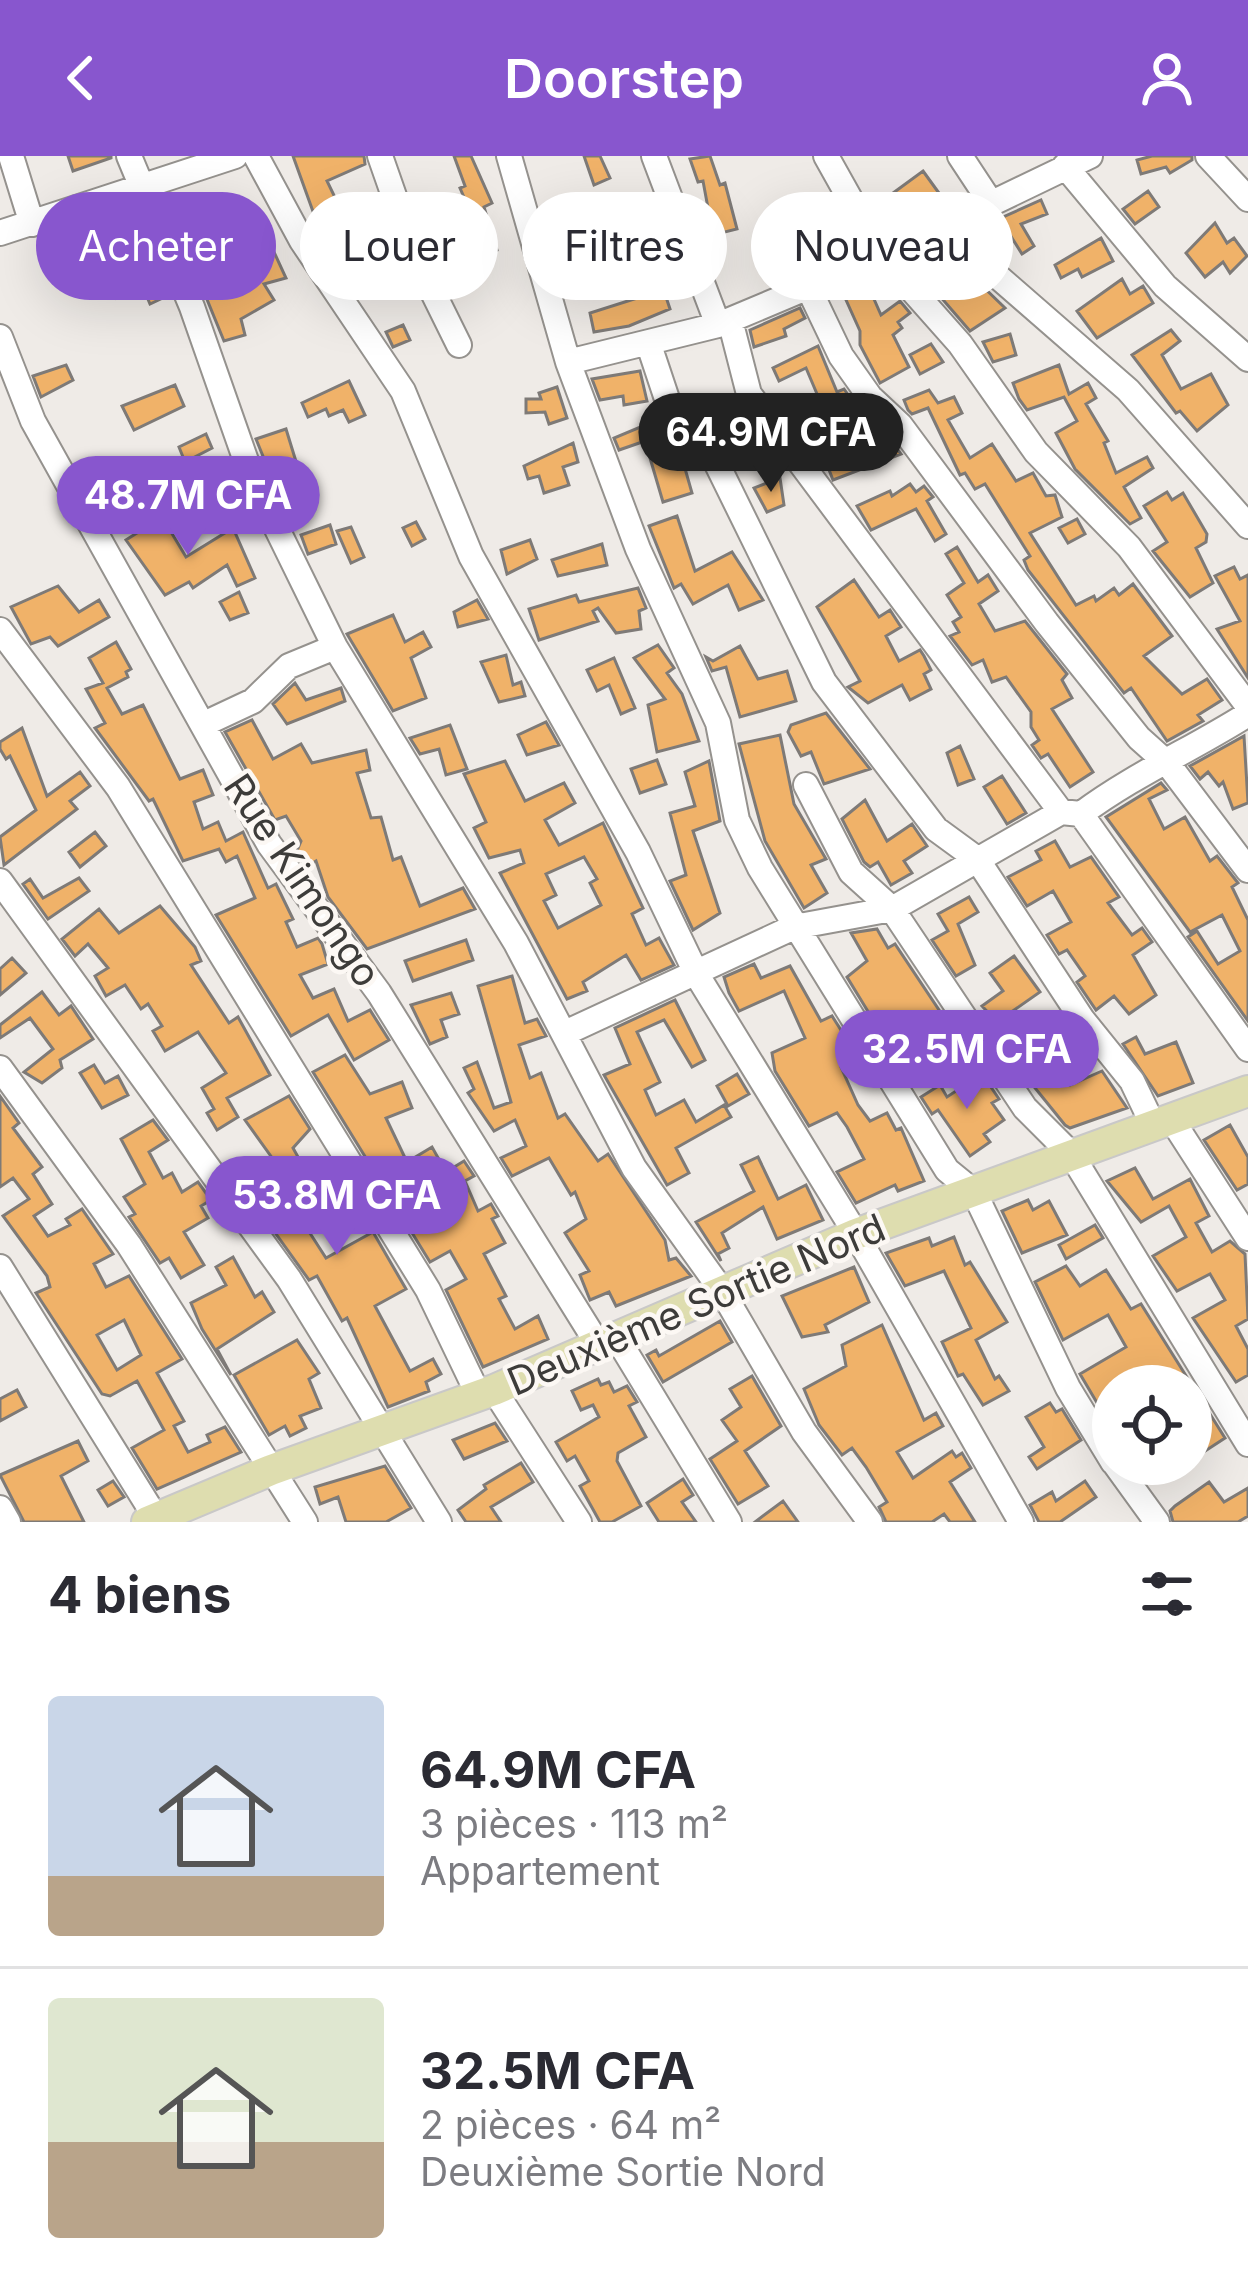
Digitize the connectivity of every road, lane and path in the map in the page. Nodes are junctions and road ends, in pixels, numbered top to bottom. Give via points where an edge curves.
1 (11, 156) edge
2 (129, 156) edge
3 (235, 156) edge
4 (256, 156) edge
5 (380, 156) edge
6 (509, 156) edge
7 (654, 156) edge
8 (826, 156) edge
9 (960, 156) edge
10 (1090, 156) edge
11 (1208, 156) edge
12 (1065, 166) junction
13 (143, 186) junction
14 (846, 192) edge
15 (984, 192) edge
16 (1013, 192) edge
17 (1248, 199) edge
18 (32, 224) junction
19 (0, 233) edge
20 (1013, 290) edge
21 (777, 300) edge
22 (814, 300) edge
23 (921, 300) edge
24 (724, 322) junction
25 (0, 337) edge
26 (649, 344) junction
27 (459, 345) dead end
28 (1248, 359) edge
29 (568, 362) junction
30 (1248, 526) edge
31 (0, 630) edge
32 (335, 647) junction
33 (1248, 710) edge
34 (204, 724) junction
35 (1168, 764) junction
36 (806, 785) dead end
37 (1071, 813) junction
38 (976, 859) junction
39 (1248, 870) edge
40 (0, 881) edge
41 (892, 908) junction
42 (794, 927) junction
43 (698, 975) junction
44 (565, 1034) junction
45 (1248, 1049) edge
46 (0, 1068) edge
47 (1248, 1091) edge
48 (1163, 1123) junction
49 (1071, 1154) junction
50 (974, 1192) junction
51 (856, 1234) junction
52 (1248, 1238) edge
53 (0, 1267) edge
54 (720, 1288) junction
55 (608, 1342) junction
56 (487, 1393) junction
57 (1092, 1427) edge
58 (384, 1432) junction
59 (1248, 1444) edge
60 (271, 1470) junction
61 (1130, 1485) edge
62 (0, 1508) edge
63 (151, 1520) edge
64 (8, 1522) edge
65 (304, 1522) edge
66 (439, 1522) edge
67 (579, 1522) edge
68 (729, 1522) edge
69 (870, 1522) edge
70 (1021, 1522) edge
71 (1157, 1522) edge

1 - 18 street
2 - 13 street
3 - 13 street
4 - 43 street via 302,241 404,391 471,556
5 - 27 street via 415,256
6 - 29 street
7 - 24 street
8 - 14 street
9 - 15 street
10 - 12 street
11 - 17 street
12 - 16 street
12 - 28 street via 1165,286
13 - 18 street
13 - 32 street via 252,478
18 - 19 street
20 - 30 street via 1128,390
21 - 24 street
22 - 35 street via 870,397 900,425 1138,738
23 - 33 street via 1036,452 1129,547
24 - 26 street
24 - 37 street via 748,394
25 - 34 street, Rue Kimongo via 33,421
26 - 29 street
26 - 38 street via 669,405 714,458 824,682 936,829
29 - 42 street via 638,549 718,723 737,820
31 - 56 street via 118,787
32 - 34 street via 289,666 253,701
32 - 44 street
33 - 35 street
34 - 55 street, Rue Kimongo via 269,844 379,993
35 - 37 street
35 - 39 street
36 - 41 street via 851,872
37 - 38 street
37 - 45 street
38 - 41 street
38 - 48 street
40 - 58 street via 224,1185
41 - 42 street
41 - 49 street via 1025,1108
42 - 43 street
42 - 50 street via 947,1170
43 - 44 street
43 - 51 street
44 - 54 street via 634,1168
46 - 60 street via 129,1245
47 - 48 main road, Deuxième Sortie Nord
48 - 49 main road, Deuxième Sortie Nord
48 - 52 street
49 - 50 main road, Deuxième Sortie Nord
49 - 59 street
50 - 51 main road, Deuxième Sortie Nord
50 - 57 street
51 - 54 main road, Deuxième Sortie Nord
51 - 70 street
53 - 63 street
54 - 55 main road, Deuxième Sortie Nord
54 - 69 street via 804,1432
55 - 56 main road, Deuxième Sortie Nord
55 - 68 street, Rue Kimongo
56 - 58 main road, Deuxième Sortie Nord
56 - 67 street
58 - 60 main road, Deuxième Sortie Nord
58 - 66 street
60 - 63 main road, Deuxième Sortie Nord
60 - 65 street
61 - 71 street
62 - 64 street

